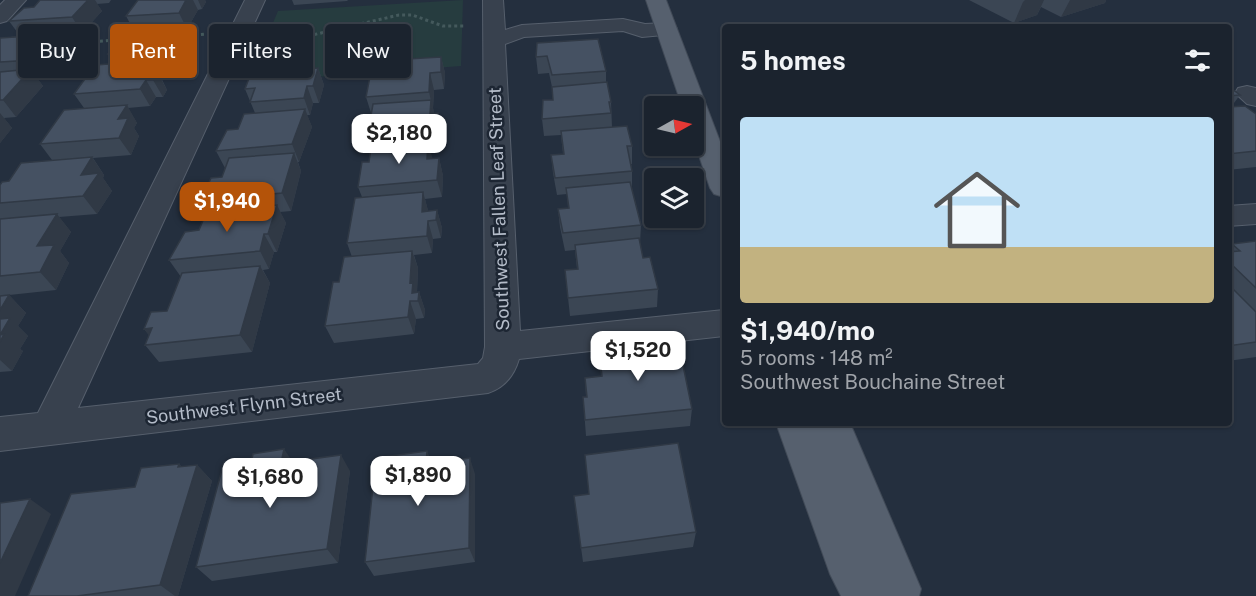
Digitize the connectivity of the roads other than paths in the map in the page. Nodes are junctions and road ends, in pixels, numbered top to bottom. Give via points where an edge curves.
1 (16, 0) edge
2 (255, 0) edge
3 (493, 0) edge
4 (656, 0) edge
5 (0, 17) edge
6 (666, 29) junction
7 (495, 40) junction
8 (722, 183) edge
9 (1256, 214) edge
10 (1232, 216) edge
11 (722, 323) edge
12 (496, 363) junction
13 (796, 426) edge
14 (832, 426) edge
15 (50, 428) junction
16 (0, 434) edge
17 (870, 596) edge
18 (896, 596) edge

1 - 5 street
2 - 15 street
3 - 7 street, Southwest Fallen Leaf Street
4 - 6 main road
6 - 7 street via 642,31 633,38 523,45
6 - 8 main road
7 - 12 street, Southwest Fallen Leaf Street
9 - 10 street
11 - 12 street, Southwest Flynn Street
12 - 15 street, Southwest Flynn Street
13 - 17 main road via 852,574
14 - 18 main road via 898,589
15 - 16 street, Southwest Flynn Street

